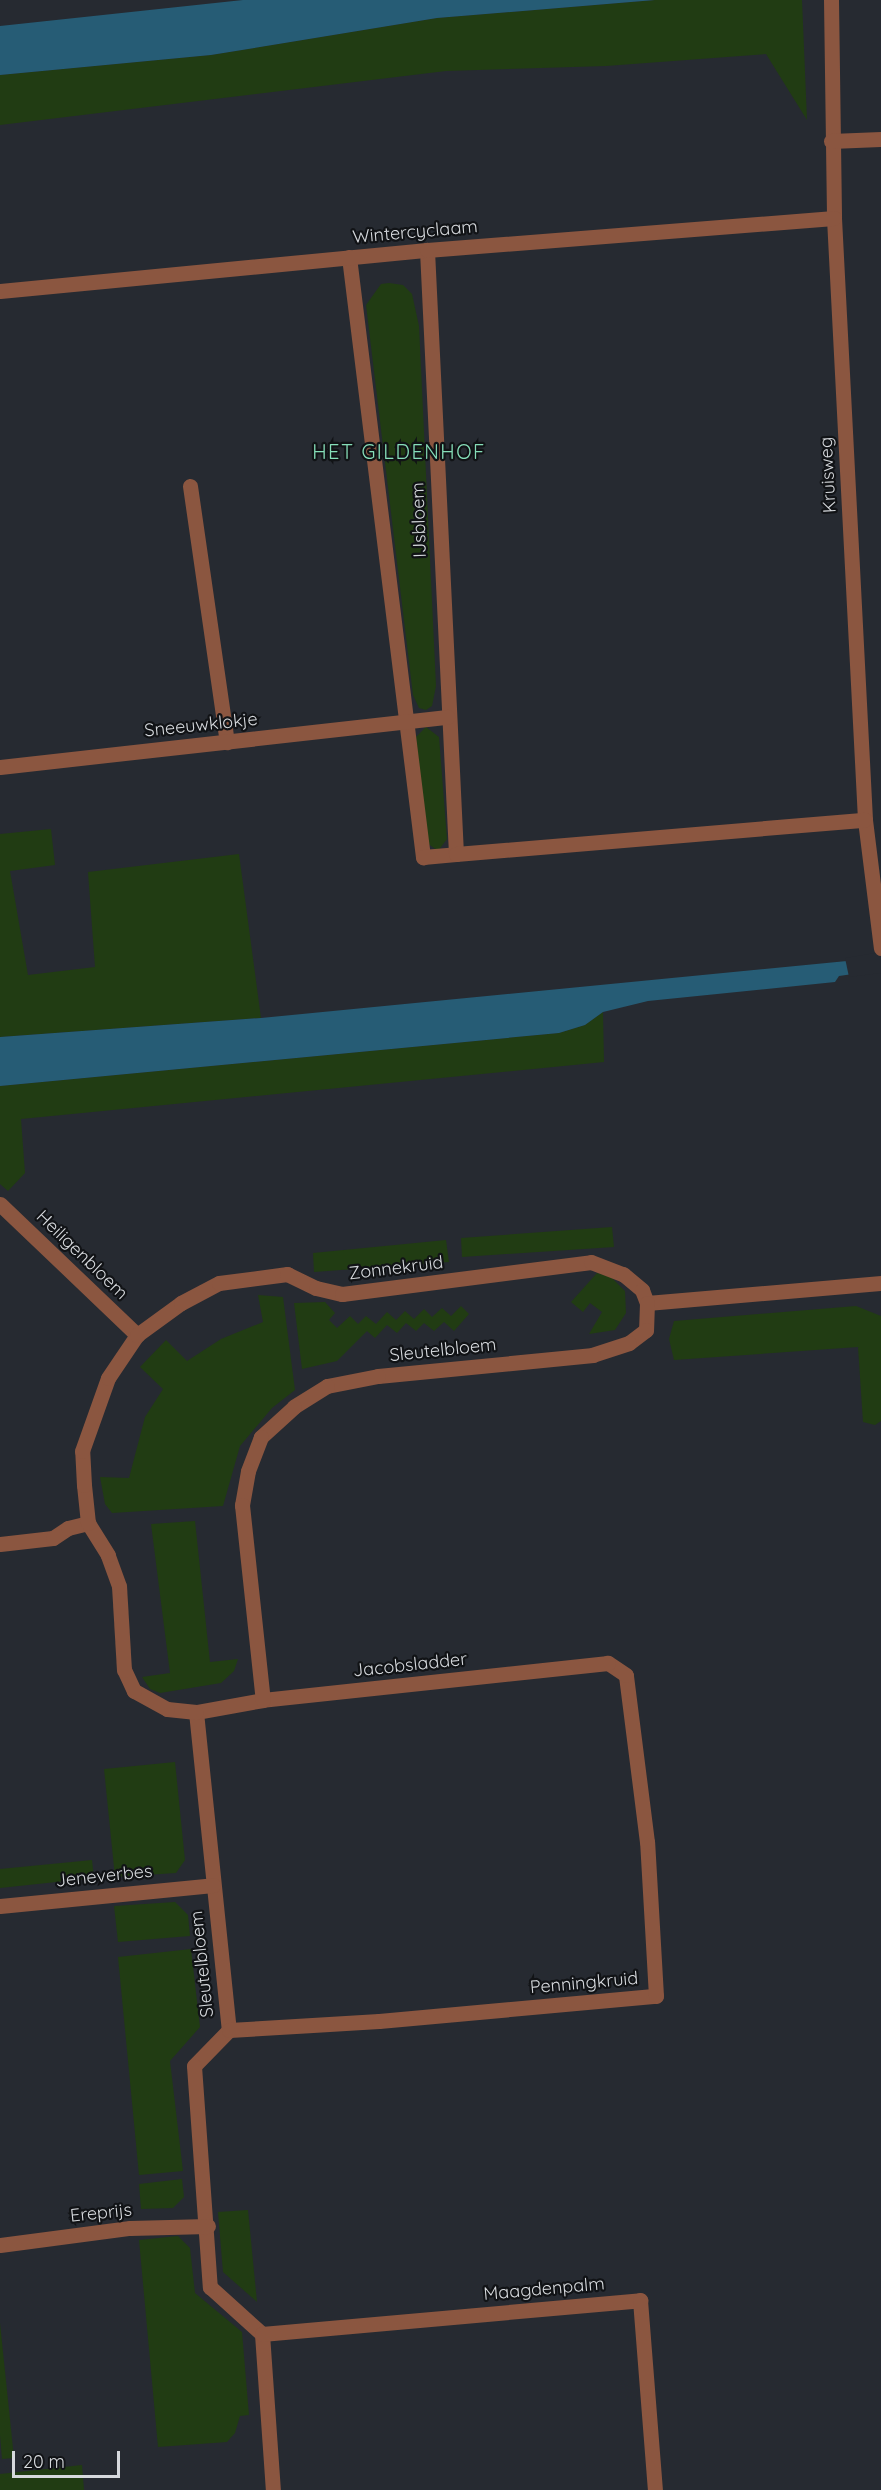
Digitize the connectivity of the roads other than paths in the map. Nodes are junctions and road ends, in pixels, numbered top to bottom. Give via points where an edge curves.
1 (831, 0) edge
2 (881, 139) edge
3 (831, 141) junction
4 (834, 218) junction
5 (428, 250) junction
6 (349, 257) junction
7 (0, 291) edge
8 (190, 486) dead end
9 (447, 717) junction
10 (407, 721) junction
11 (226, 742) junction
12 (0, 767) edge
13 (865, 820) junction
14 (456, 854) junction
15 (878, 894) edge
16 (881, 947) edge
17 (0, 1203) edge
18 (881, 1283) edge
19 (647, 1303) junction
20 (137, 1335) junction
21 (88, 1523) junction
22 (0, 1544) edge
23 (626, 1675) joint
24 (263, 1700) junction
25 (196, 1712) junction
26 (213, 1885) junction
27 (0, 1906) edge
28 (229, 2030) junction
29 (208, 2226) junction
30 (0, 2245) edge
31 (262, 2334) junction
32 (273, 2490) edge
33 (655, 2490) edge

1 - 3 street, Kruisweg
2 - 3 street
3 - 4 street, Kruisweg
4 - 5 street, Wintercyclaam
4 - 13 street, Kruisweg
5 - 6 street, Wintercyclaam
5 - 9 street, IJsbloem
6 - 7 street, Wintercyclaam
6 - 10 street, IJsbloem
8 - 11 street
9 - 10 street
9 - 14 street, IJsbloem
10 - 11 street, Sneeuwklokje
10 - 14 street, IJsbloem via 423,857
11 - 12 street, Sneeuwklokje
13 - 14 street, IJsbloem
13 - 15 street, Kruisweg
15 - 16 street, Kruisweg
17 - 20 street, Heiligenbloem
18 - 19 street
19 - 20 street, Zonnekruid via 642,1290 623,1274 591,1262 342,1294 316,1288 287,1274 219,1283 181,1303
19 - 24 street, Sleutelbloem via 646,1330 629,1343 593,1355 378,1376 327,1386 294,1407 261,1437 248,1471 242,1506
20 - 21 street, Zonnekruid via 108,1378 82,1450
21 - 22 street via 68,1528 53,1538
21 - 25 street via 108,1555 119,1587 124,1670 135,1691 167,1709
23 - 24 street, Jacobsladder via 608,1663
23 - 28 street, Penningkruid via 647,1842 656,1996
24 - 25 street, Jacobsladder
25 - 26 street, Sleutelbloem
26 - 27 street, Jeneverbes
26 - 28 street, Sleutelbloem
28 - 29 street, Sleutelbloem via 194,2066
29 - 30 street, Ereprijs via 130,2228
29 - 31 street, Sleutelbloem via 210,2287
31 - 32 street
31 - 33 street, Maagdenpalm via 640,2300

